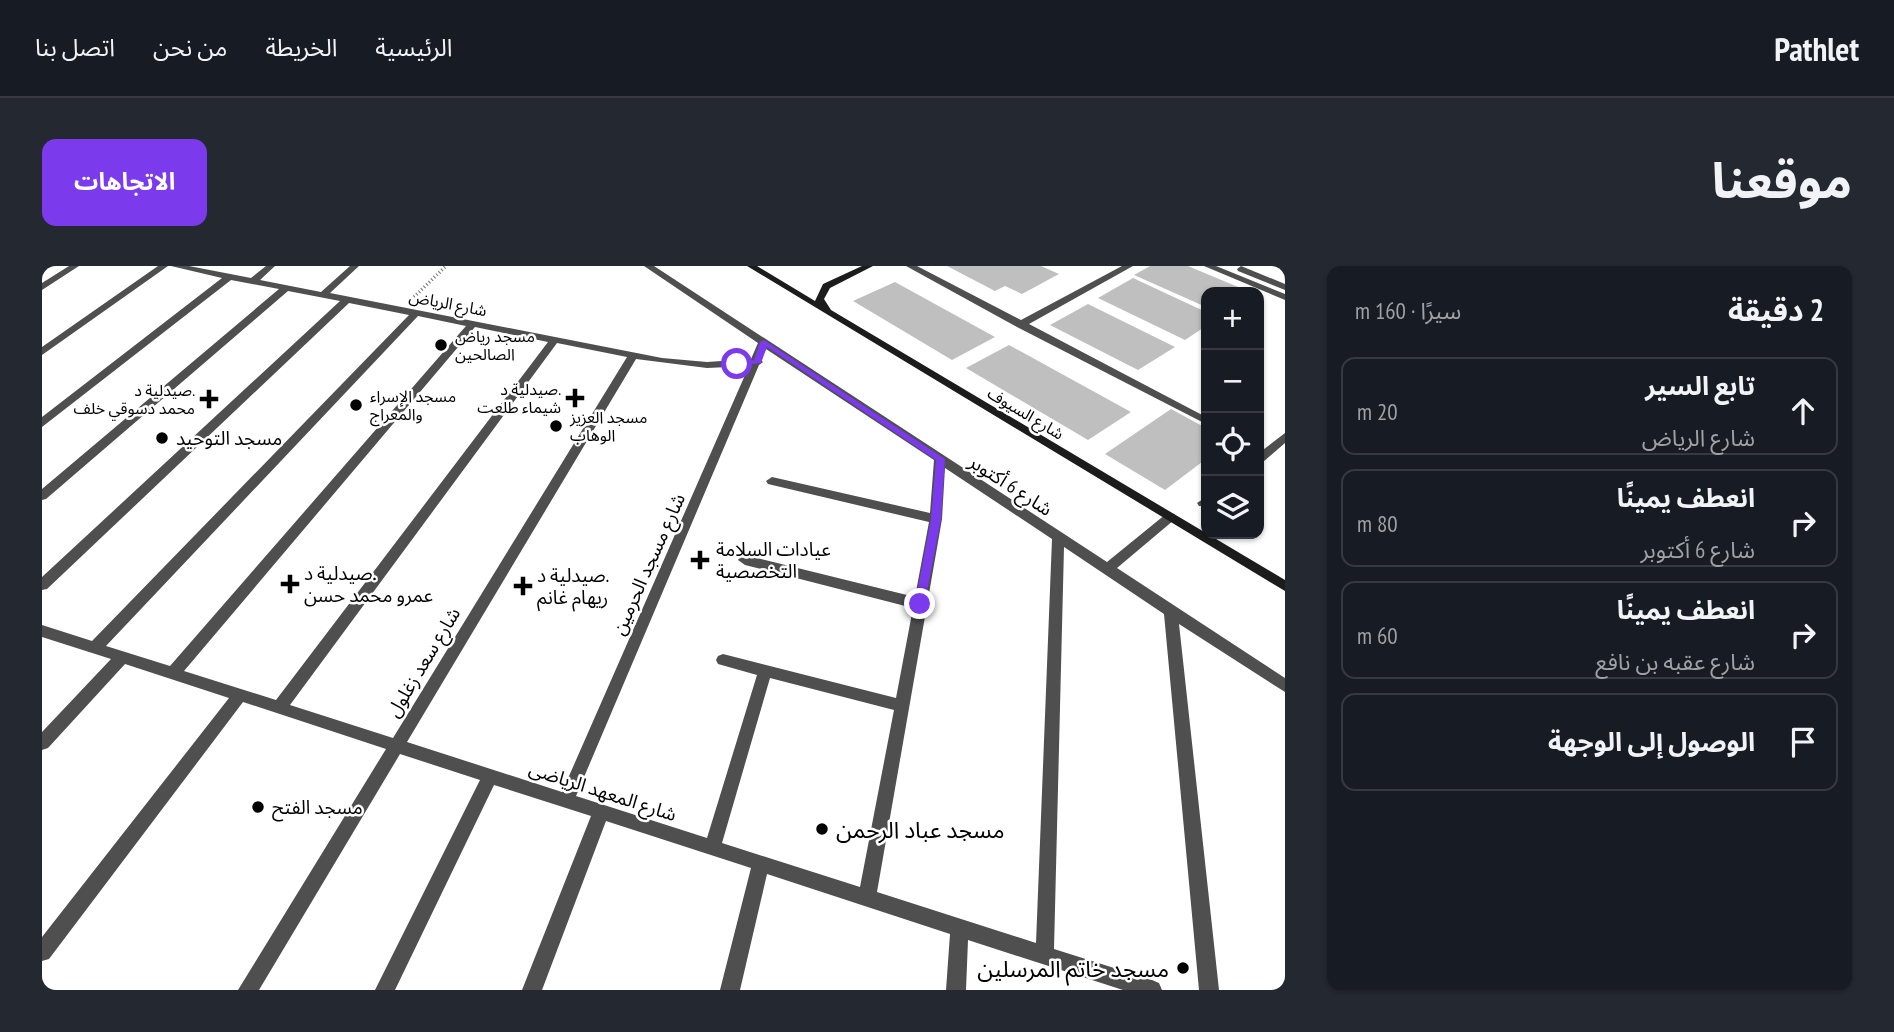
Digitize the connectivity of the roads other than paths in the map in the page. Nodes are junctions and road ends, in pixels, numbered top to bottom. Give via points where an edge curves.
1 (75, 266) edge
2 (164, 266) edge
3 (178, 266) edge
4 (271, 266) edge
5 (355, 266) edge
6 (648, 266) edge
7 (751, 266) edge
8 (869, 266) edge
9 (910, 266) edge
10 (1129, 266) edge
11 (1209, 266) edge
12 (1234, 266) edge
13 (229, 277) junction
14 (253, 281) junction
15 (42, 287) edge
16 (1285, 287) edge
17 (286, 288) junction
18 (323, 295) junction
19 (1285, 298) edge
20 (347, 300) junction
21 (416, 313) junction
22 (830, 313) junction
23 (473, 324) junction
24 (1020, 325) junction
25 (554, 340) junction
26 (764, 342) junction
27 (42, 352) edge
28 (634, 356) junction
29 (758, 362) junction
30 (1201, 418) edge
31 (42, 423) edge
32 (1285, 437) edge
33 (1264, 451) edge
34 (940, 459) junction
35 (772, 481) dead end
36 (42, 496) edge
37 (1170, 517) junction
38 (936, 519) junction
39 (1058, 536) junction
40 (745, 560) dead end
41 (1107, 569) junction
42 (42, 585) edge
43 (1285, 586) edge
44 (920, 604) junction
45 (1171, 611) junction
46 (42, 631) edge
47 (95, 648) junction
48 (122, 657) junction
49 (723, 660) dead end
50 (765, 671) junction
51 (173, 673) junction
52 (1285, 686) edge
53 (240, 695) junction
54 (902, 706) junction
55 (279, 708) junction
56 (42, 743) edge
57 (396, 746) junction
58 (490, 776) junction
59 (566, 801) junction
60 (601, 812) junction
61 (712, 848) junction
62 (761, 863) junction
63 (867, 898) junction
64 (960, 928) junction
65 (42, 952) edge
66 (1045, 955) junction
67 (248, 990) edge
68 (385, 990) edge
69 (532, 990) edge
70 (730, 990) edge
71 (956, 990) edge
72 (1152, 990) edge
73 (1209, 990) edge

1 - 15 street
2 - 27 street
3 - 13 street, شارع الرياض
4 - 14 street
5 - 18 street
6 - 26 street, شارع 6 أكتوبر
7 - 22 main road, شارع السيوف
8 - 22 main road via 826,286 819,299
9 - 24 street
10 - 24 street
11 - 19 street
12 - 16 street
13 - 14 street, شارع الرياض
13 - 31 street
14 - 17 street, شارع الرياض
17 - 18 street, شارع الرياض
17 - 36 street
18 - 20 street, شارع الرياض
20 - 21 street, شارع الرياض
20 - 42 street
21 - 23 street, شارع الرياض
21 - 47 street
22 - 37 main road, شارع السيوف
23 - 25 street, شارع الرياض
23 - 51 street
24 - 30 street
25 - 28 street, شارع الرياض
25 - 55 street
26 - 29 street, شارع مسجد الحرمين
26 - 34 street, شارع 6 أكتوبر
28 - 29 street, شارع الرياض via 707,365
28 - 57 street, شارع سعد زغلول
29 - 59 street, شارع مسجد الحرمين
32 - 33 street
34 - 38 street
34 - 39 street, شارع 6 أكتوبر
35 - 38 street
37 - 41 street
37 - 43 main road, شارع السيوف
38 - 44 street
39 - 41 street, شارع 6 أكتوبر
39 - 66 street
40 - 44 street
41 - 45 street, شارع 6 أكتوبر
44 - 54 street
45 - 52 street, شارع 6 أكتوبر
45 - 73 street
46 - 47 street, شارع المعهد الرياضى
47 - 48 street, شارع المعهد الرياضى
48 - 51 street, شارع المعهد الرياضى
48 - 56 street
49 - 50 street
50 - 54 street
50 - 61 street
51 - 53 street, شارع المعهد الرياضى
53 - 55 street, شارع المعهد الرياضى
53 - 65 street
54 - 63 street
55 - 57 street, شارع المعهد الرياضى
57 - 58 street, شارع المعهد الرياضى
57 - 67 street, شارع سعد زغلول
58 - 59 street, شارع المعهد الرياضى
58 - 68 street
59 - 60 street, شارع المعهد الرياضى
60 - 61 street, شارع المعهد الرياضى
60 - 69 street
61 - 62 street, شارع المعهد الرياضى
62 - 63 street, شارع المعهد الرياضى
62 - 70 street
63 - 64 street, شارع المعهد الرياضى
64 - 66 street, شارع المعهد الرياضى
64 - 71 street
66 - 72 street, شارع المعهد الرياضى

